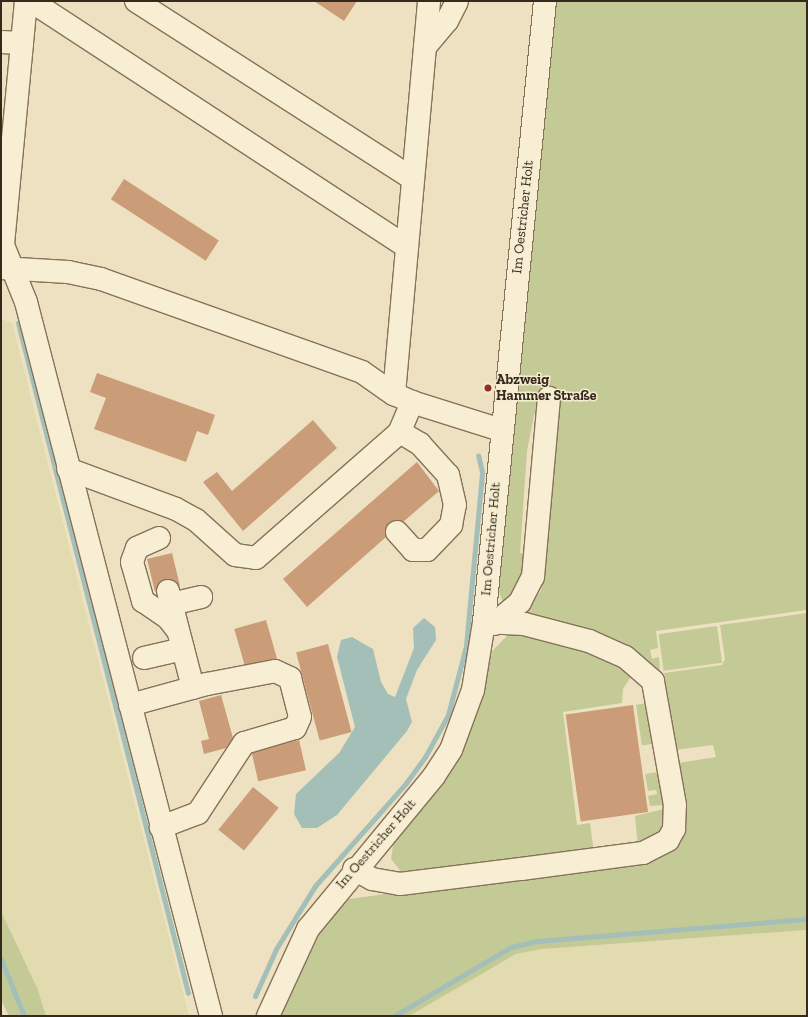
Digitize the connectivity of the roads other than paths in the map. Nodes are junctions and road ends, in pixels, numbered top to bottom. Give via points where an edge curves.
1 (136, 1) edge
2 (429, 1) edge
3 (457, 1) edge
4 (545, 1) edge
5 (27, 2) edge
6 (1, 42) edge
7 (22, 43) junction
8 (425, 47) junction
9 (413, 179) junction
10 (407, 247) junction
11 (6, 268) edge
12 (403, 398) junction
13 (550, 398) dead end
14 (501, 430) junction
15 (400, 432) junction
16 (68, 469) junction
17 (397, 532) dead end
18 (159, 538) dead end
19 (201, 597) dead end
20 (489, 623) junction
21 (180, 640) junction
22 (144, 658) dead end
23 (193, 688) junction
24 (130, 705) junction
25 (161, 827) junction
26 (354, 869) junction
27 (211, 1016) edge
28 (268, 1016) edge

1 - 9 street
2 - 8 street
3 - 8 street via 448,21
4 - 14 street, Im Oestricher Holt
5 - 7 street
5 - 10 street
6 - 7 street
7 - 11 street via 3,245
8 - 9 street
9 - 10 street
10 - 12 street
11 - 12 street via 68,272 101,279 362,372
11 - 16 street via 26,302
12 - 14 street
12 - 15 street
13 - 20 street via 533,577 520,602
14 - 20 street, Im Oestricher Holt
15 - 16 street via 256,558 235,555 196,520 176,509
15 - 17 street via 420,444 448,475 456,505 451,526 427,550 413,550
16 - 24 street
18 - 21 street via 137,548 132,562 143,601 168,618
19 - 21 street via 169,598
20 - 26 street, Im Oestricher Holt via 473,690 451,750 434,776
20 - 26 street via 524,624 589,641 625,657 653,680 675,805 674,829 668,840 643,853 400,884 372,879
21 - 22 street
21 - 23 street
23 - 24 street
23 - 25 street via 280,672 290,678 300,722 295,728 244,743 198,813
24 - 25 street
25 - 27 street
26 - 28 street, Im Oestricher Holt via 308,929

